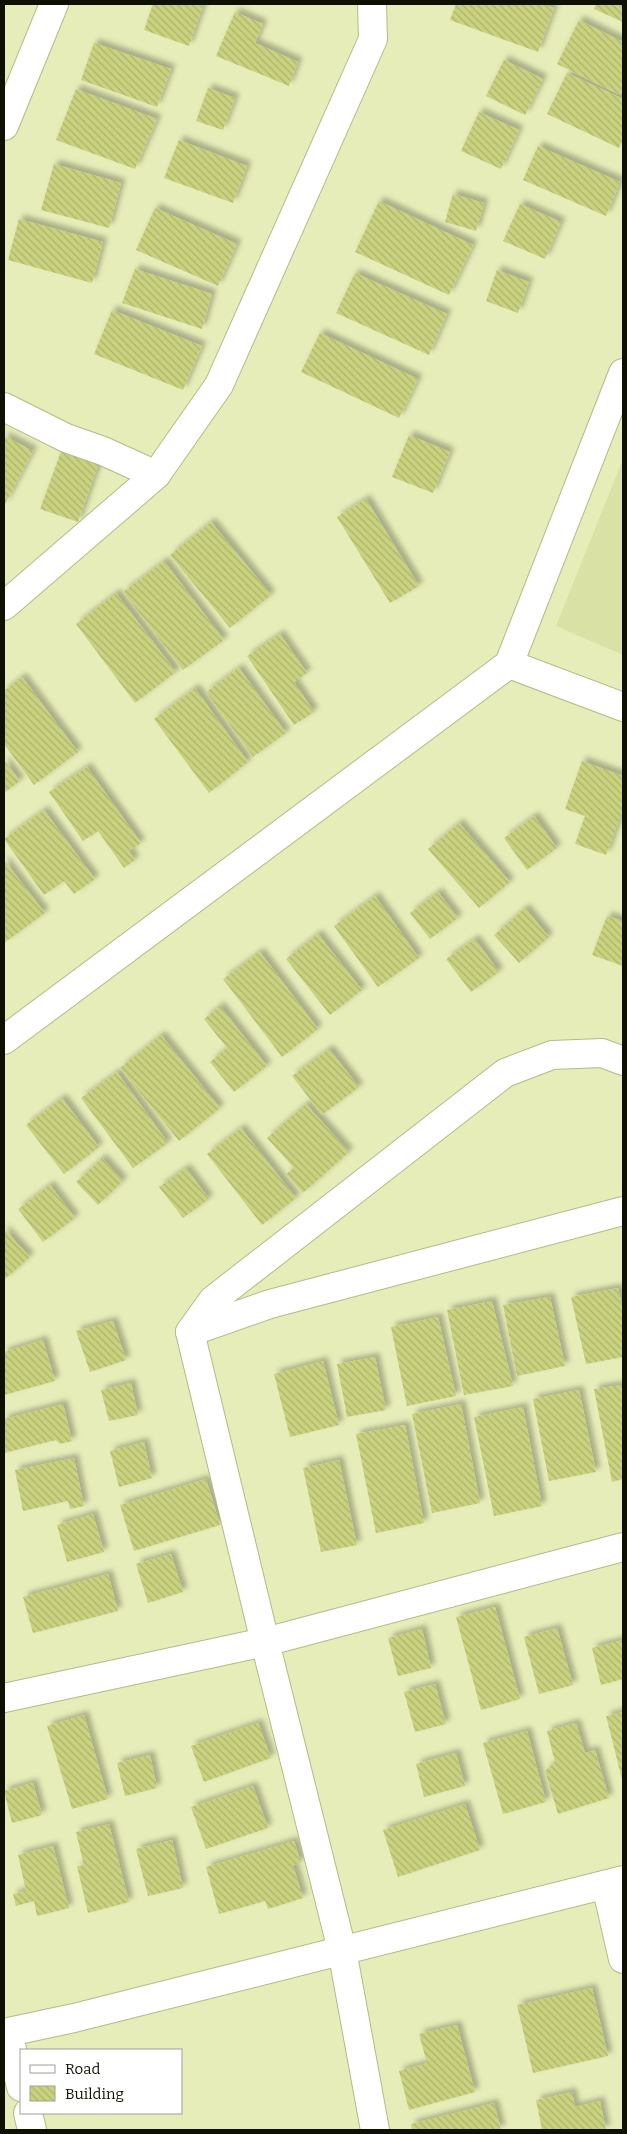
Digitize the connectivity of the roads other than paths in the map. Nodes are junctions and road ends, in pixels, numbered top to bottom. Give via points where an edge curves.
1 (54, 4) edge
2 (372, 4) edge
3 (4, 126) edge
4 (623, 373) edge
5 (4, 407) edge
6 (156, 475) junction
7 (4, 606) edge
8 (509, 664) junction
9 (623, 707) edge
10 (4, 1040) edge
11 (623, 1061) edge
12 (623, 1211) edge
13 (190, 1332) junction
14 (623, 1547) edge
15 (264, 1642) junction
16 (4, 1698) edge
17 (615, 1883) edge
18 (342, 1950) junction
19 (623, 1959) edge
20 (6, 2033) edge
21 (20, 2083) edge
22 (28, 2114) edge
23 (32, 2130) edge
24 (375, 2130) edge

1 - 3 street
2 - 6 street via 373,39 219,384
4 - 8 street
5 - 6 street via 66,438
6 - 7 street
8 - 9 street
8 - 10 street
11 - 13 street via 602,1054 552,1055 506,1073 213,1300
12 - 13 street via 270,1304
13 - 15 street
14 - 15 street
15 - 16 street
15 - 18 street
17 - 18 street
17 - 19 street
18 - 20 street
18 - 24 street
20 - 21 street
22 - 23 street

